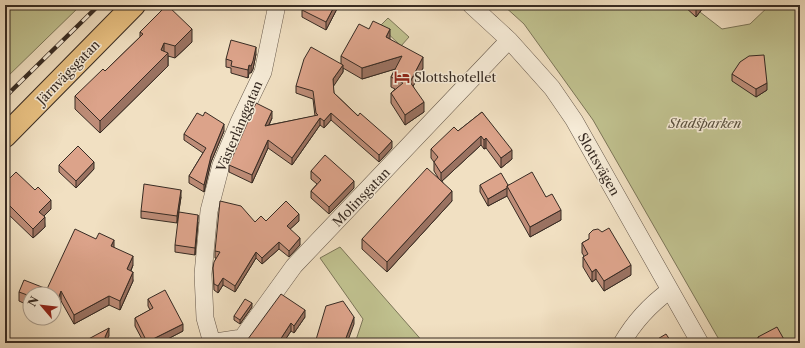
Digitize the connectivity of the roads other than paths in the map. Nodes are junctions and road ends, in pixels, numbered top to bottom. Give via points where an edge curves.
1 (277, 5) edge
2 (471, 5) edge
3 (133, 6) edge
4 (509, 40) junction
5 (5, 136) edge
6 (670, 290) junction
7 (211, 343) edge
8 (622, 343) edge
9 (700, 343) edge

1 - 7 street, Västerlånggatan via 263,72 221,165 209,211 203,274 205,318
2 - 4 street, Slottsvägen
3 - 5 main road, Järnvägsgatan
4 - 6 street, Slottsvägen via 552,88 574,120
4 - 7 street, Molinsgatan via 294,266 242,338
6 - 8 street via 655,301
6 - 9 street, Slottsvägen

